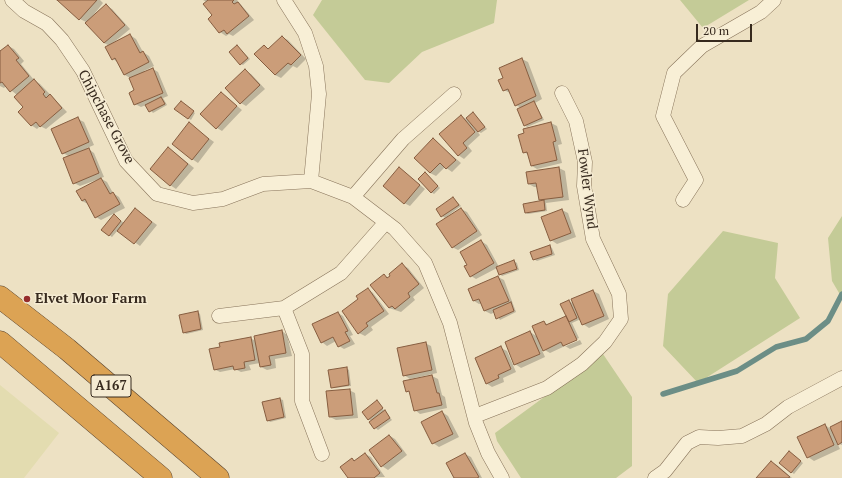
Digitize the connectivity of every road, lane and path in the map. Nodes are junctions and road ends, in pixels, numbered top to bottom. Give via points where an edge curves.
1 (12, 0) edge
2 (284, 0) edge
3 (774, 0) edge
4 (562, 93) dead end
5 (454, 94) dead end
6 (312, 181) junction
7 (353, 197) junction
8 (683, 200) dead end
9 (386, 222) junction
10 (0, 297) edge
11 (284, 308) junction
12 (219, 316) dead end
13 (0, 342) edge
14 (842, 378) edge
15 (475, 416) junction
16 (322, 454) dead end
17 (161, 478) edge
18 (218, 478) edge
19 (502, 478) edge
20 (655, 478) edge

1 - 6 street, Chipchase Grove via 24,11 47,24 62,40 83,72 126,161 157,194 193,203 223,199 263,184
2 - 6 street via 305,33 316,66 319,94
3 - 8 street via 761,12 702,46 674,73 662,116 696,180
4 - 15 street, Fowler Wynd via 576,121 586,162 584,186 593,239 619,294 621,319 604,342 582,364 546,388
5 - 7 street via 402,139
6 - 7 street
7 - 9 street
9 - 11 street via 341,273
9 - 15 street via 425,263 450,323
10 - 18 highway, A167 via 73,354
11 - 12 street
11 - 16 street via 302,354 302,401
13 - 17 highway, A167
14 - 20 street via 788,407 766,424 742,436 699,437 687,443 665,471
15 - 19 street via 488,453

